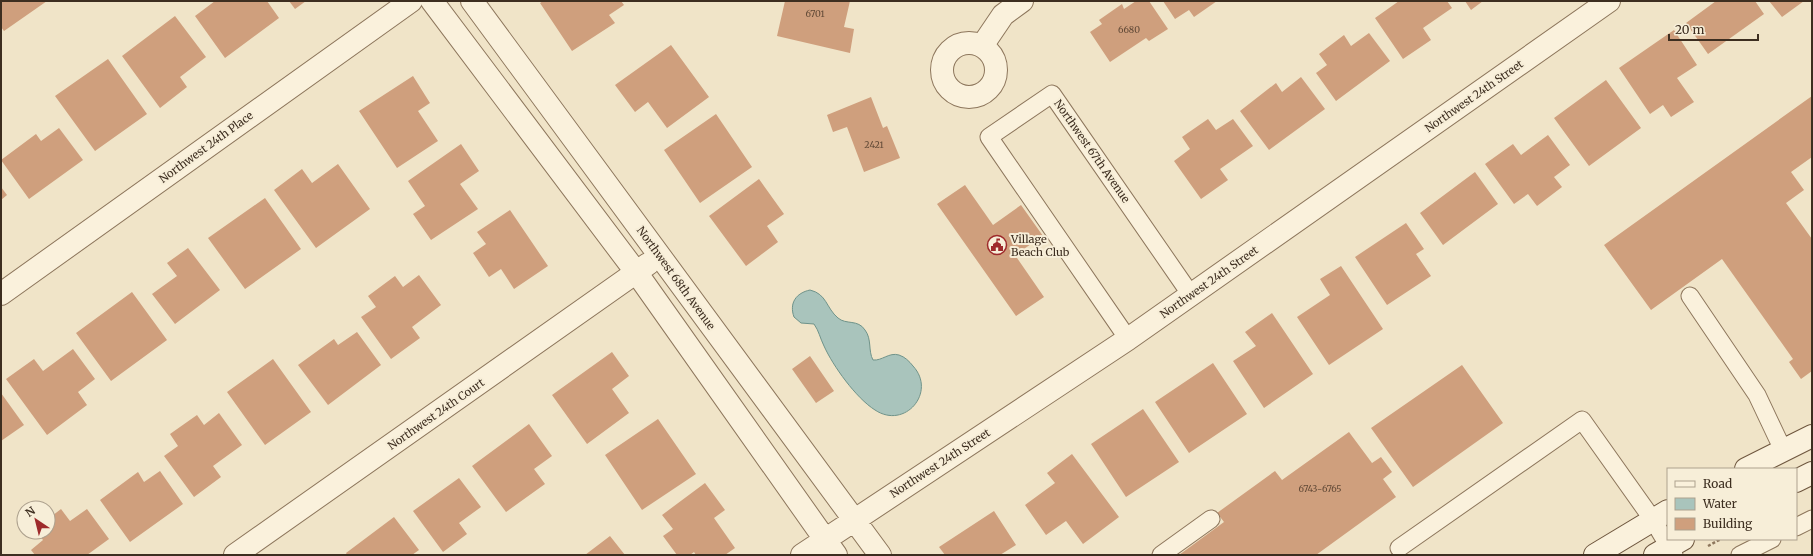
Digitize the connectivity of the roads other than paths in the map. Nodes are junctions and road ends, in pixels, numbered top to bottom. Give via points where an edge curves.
1 (411, 1) edge
2 (432, 1) edge
3 (472, 1) edge
4 (1022, 1) edge
5 (1609, 1) edge
6 (982, 46) dead end
7 (660, 256) junction
8 (636, 272) junction
9 (1, 294) edge
10 (1191, 295) junction
11 (1690, 296) dead end
12 (1128, 339) junction
13 (1812, 436) edge
14 (1783, 450) junction
15 (1748, 468) edge
16 (1812, 473) edge
17 (1797, 480) edge
18 (1660, 516) edge
19 (1211, 519) dead end
20 (1812, 519) edge
21 (854, 520) junction
22 (1797, 526) edge
23 (1667, 539) edge
24 (1770, 540) edge
25 (830, 547) edge
26 (1397, 553) edge
27 (236, 555) edge
28 (802, 555) edge
29 (880, 555) edge
30 (1161, 555) edge
31 (1595, 555) edge
32 (1740, 555) edge

1 - 9 street, Northwest 24th Place
2 - 8 street
3 - 7 street, Northwest 68th Avenue
4 - 6 street via 1003,14
5 - 10 street, Northwest 24th Street
7 - 8 street, Northwest 24th Court
7 - 21 street, Northwest 68th Avenue
8 - 25 street
8 - 27 street, Northwest 24th Court
10 - 12 street, Northwest 24th Street
10 - 12 lane, Northwest 67th Avenue via 1052,94 989,137
11 - 14 lane via 1757,395
12 - 21 street, Northwest 24th Street
13 - 14 street
14 - 15 street
16 - 17 street
18 - 23 lane
18 - 26 lane via 1582,420
18 - 31 street
19 - 30 lane
20 - 22 lane
21 - 25 street, Northwest 24th Street
21 - 29 street, Northwest 68th Avenue
24 - 32 lane
25 - 28 street, Northwest 24th Street

